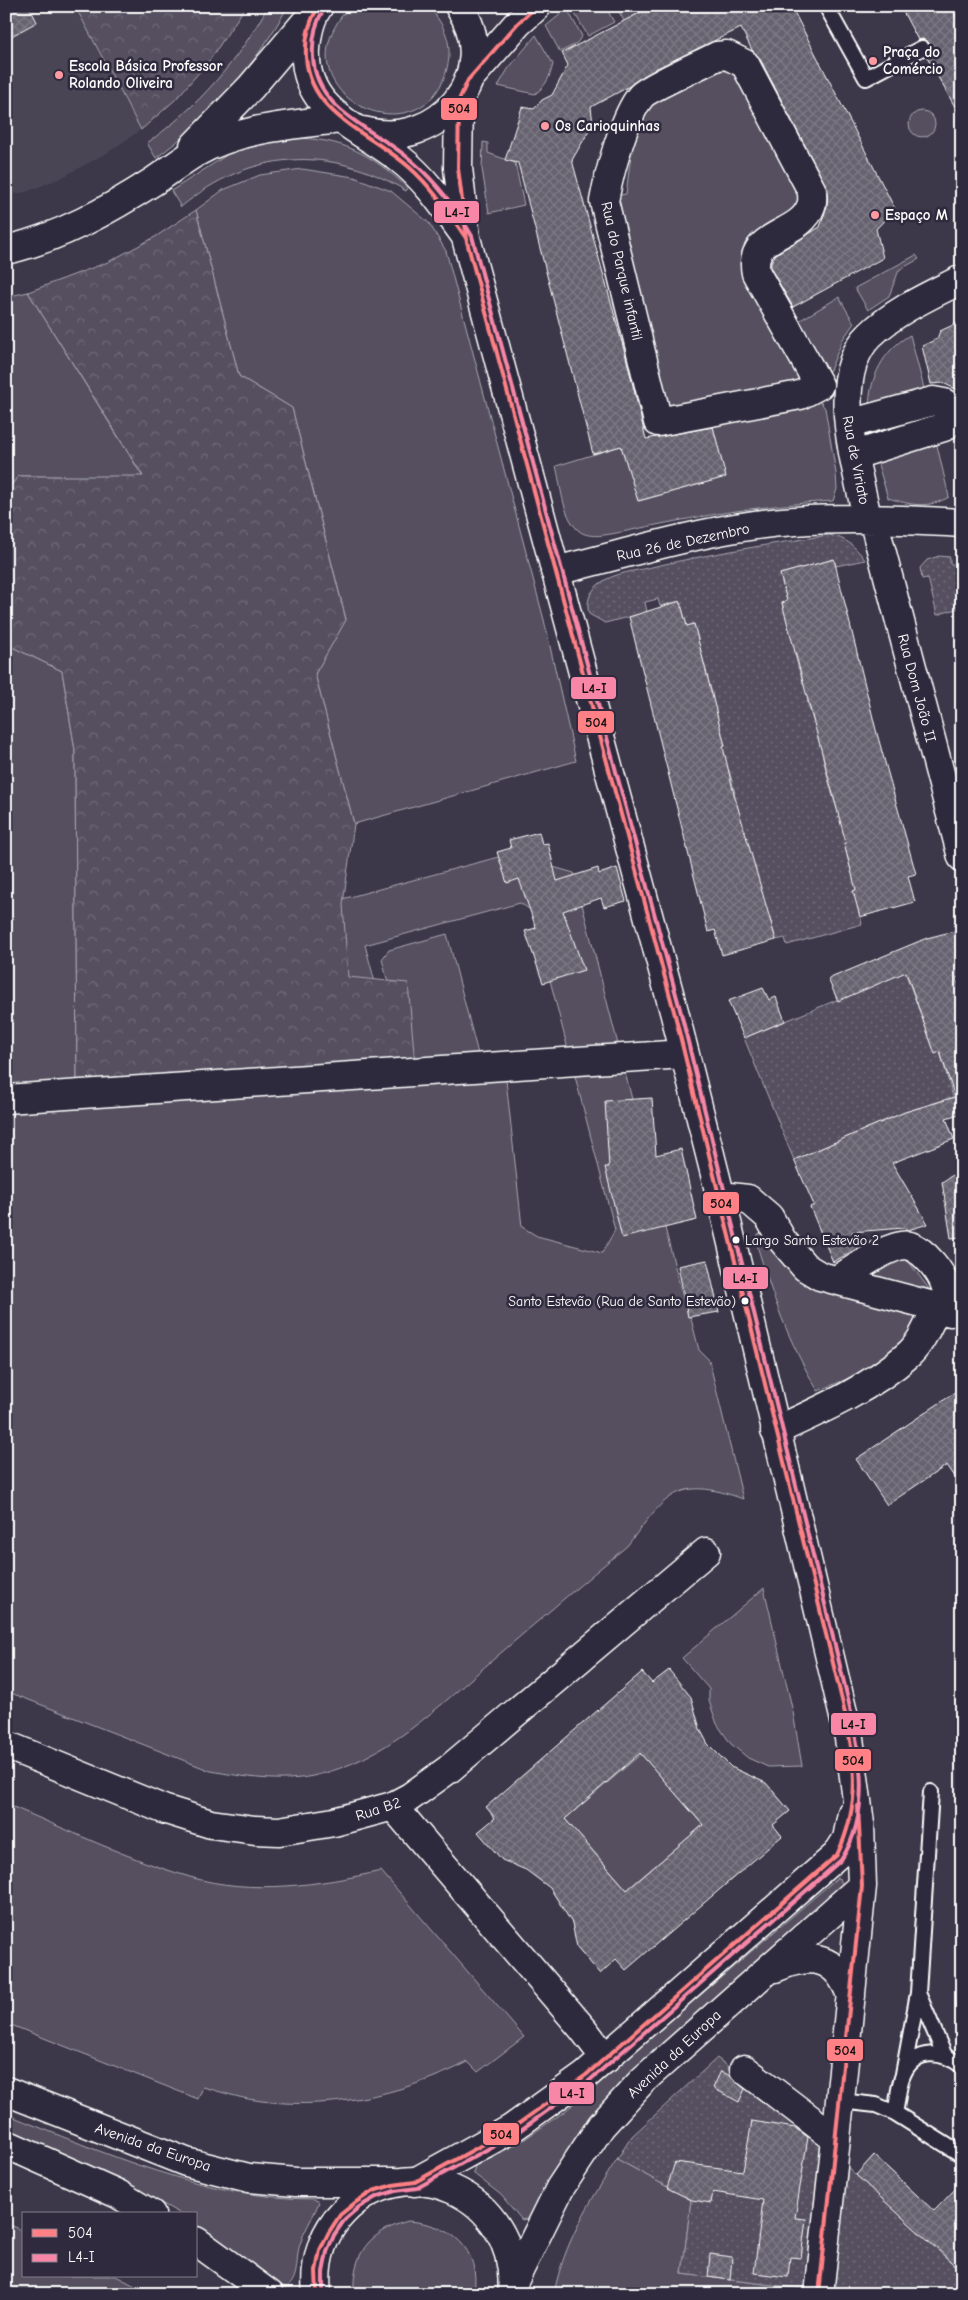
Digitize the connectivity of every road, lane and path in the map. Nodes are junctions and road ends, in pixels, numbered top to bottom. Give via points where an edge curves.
1 (459, 6) edge
2 (537, 6) edge
3 (826, 6) edge
4 (318, 8) edge
5 (922, 48) dead end
6 (464, 90) junction
7 (348, 124) junction
8 (153, 182) junction
9 (466, 238) junction
10 (6, 250) edge
11 (962, 279) edge
12 (819, 385) junction
13 (848, 390) junction
14 (849, 424) junction
15 (855, 455) junction
16 (870, 518) junction
17 (962, 523) edge
18 (555, 571) junction
19 (962, 856) edge
20 (684, 1054) junction
21 (6, 1099) edge
22 (720, 1196) junction
23 (837, 1280) junction
24 (950, 1312) edge
25 (775, 1431) junction
26 (706, 1552) dead end
27 (6, 1746) edge
28 (854, 1774) junction
29 (931, 1792) dead end
30 (393, 1806) junction
31 (818, 1873) junction
32 (862, 1886) junction
33 (766, 1971) junction
34 (918, 1993) junction
35 (850, 1996) junction
36 (944, 2054) junction
37 (606, 2059) junction
38 (962, 2066) edge
39 (744, 2069) dead end
40 (903, 2074) junction
41 (6, 2091) edge
42 (840, 2101) junction
43 (895, 2113) junction
44 (836, 2139) junction
45 (6, 2144) edge
46 (962, 2155) edge
47 (405, 2182) junction
48 (147, 2212) edge
49 (198, 2242) edge
50 (513, 2288) edge
51 (269, 2294) edge
52 (317, 2294) edge
53 (819, 2294) edge

1 - 6 street via 466,17 473,44 473,63
2 - 6 street via 518,23
3 - 5 lane via 866,78
4 - 7 street via 307,34 305,60 311,84 325,106
4 - 8 street via 224,118
6 - 7 street via 443,116 420,130 376,135
6 - 9 street via 458,168
7 - 8 street via 264,128 227,139 195,153
7 - 9 street via 400,159 423,181
8 - 10 street via 53,236
9 - 18 street
11 - 13 street, Rua de Viriato via 906,308 868,336 850,370
12 - 12 street, Rua do Parque infantil via 756,273 754,261 758,249 804,218 812,206 812,191 745,64 727,55 717,56 642,95 609,174 604,201 658,422 800,395
12 - 13 street
13 - 14 street, Rua de Viriato
14 - 15 street, Rua de Viriato
14 - 15 street via 933,401 944,403 952,414 944,426
15 - 16 street, Rua de Viriato
16 - 17 street, Rua 26 de Dezembro
16 - 18 street, Rua 26 de Dezembro via 794,520 713,532
16 - 19 street, Rua Dom João II
18 - 20 street
20 - 21 street
20 - 22 street
22 - 23 street via 748,1199 769,1217 782,1240 805,1268
22 - 25 street
23 - 24 street
23 - 24 street via 890,1250 911,1246 929,1260 945,1280
24 - 25 street via 925,1333 910,1353 866,1384 824,1409
25 - 28 street via 834,1671
26 - 30 street, Rua B2 via 449,1770
27 - 30 street, Rua B2 via 163,1809 211,1824 279,1830 334,1822
28 - 31 street, Avenida da Europa via 852,1821 847,1839 837,1855
28 - 32 street
29 - 34 lane
30 - 37 street
31 - 32 street via 847,1868 856,1873
31 - 37 street, Avenida da Europa
32 - 33 street, Avenida da Europa
32 - 35 street
33 - 35 street via 807,1957 820,1960 841,1975
33 - 50 street, Avenida da Europa via 643,2080 601,2126 560,2188
34 - 36 lane
34 - 40 lane
35 - 42 street
36 - 38 lane
36 - 40 lane via 925,2054 913,2061
37 - 47 street, Avenida da Europa via 532,2115
39 - 44 street
40 - 43 lane
41 - 47 street, Avenida da Europa via 186,2162 249,2178 296,2182
42 - 43 lane via 876,2105
42 - 44 street
43 - 46 lane
44 - 53 street
45 - 48 street via 118,2194
47 - 50 street via 427,2181 458,2190 484,2209 503,2235 512,2266
47 - 52 street via 370,2191 347,2207 330,2228 319,2253 315,2279
49 - 51 street

